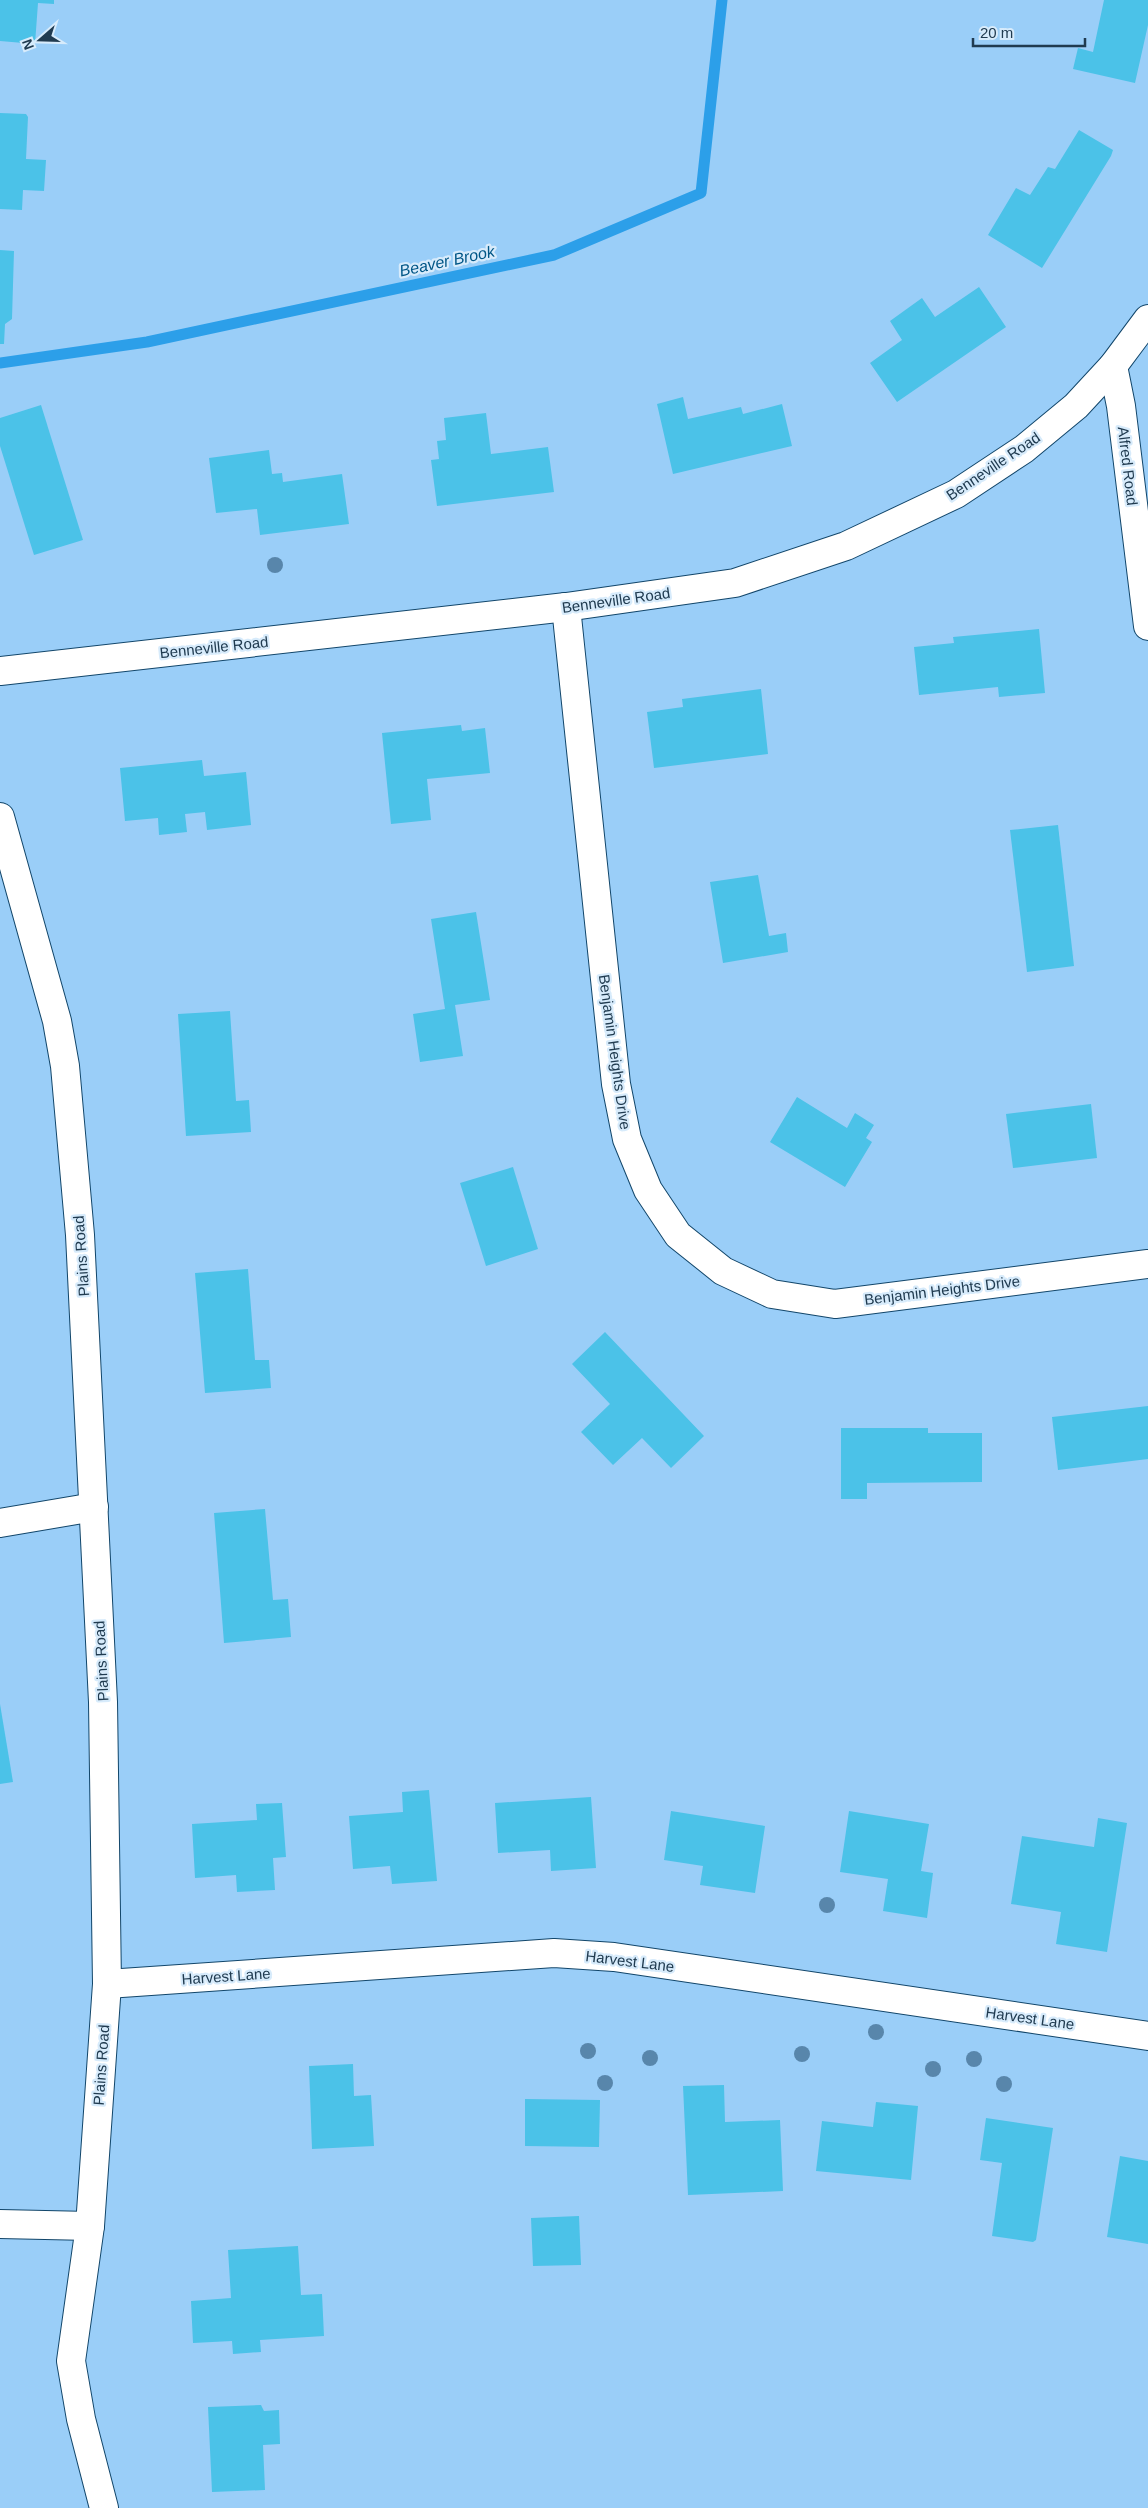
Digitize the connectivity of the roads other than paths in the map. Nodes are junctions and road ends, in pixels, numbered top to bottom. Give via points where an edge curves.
1 (1148, 319) edge
2 (1113, 366) junction
3 (566, 608) junction
4 (1148, 626) edge
5 (0, 671) edge
6 (0, 817) edge
7 (1148, 1264) edge
8 (94, 1507) junction
9 (0, 1523) edge
10 (107, 1984) junction
11 (1148, 2036) edge
12 (0, 2224) edge
13 (90, 2226) junction
14 (104, 2508) edge

1 - 2 street, Benneville Road
2 - 3 street, Benneville Road via 1076,406 1024,449 956,494 846,546 735,583
2 - 4 street, Alfred Road
3 - 5 street, Benneville Road
3 - 7 street, Benjamin Heights Drive via 616,1084 627,1139 648,1190 678,1235 723,1271 772,1294 835,1304
6 - 8 street, Plains Road via 47,980 65,1066 80,1235
8 - 9 street
8 - 10 street, Plains Road via 103,1702
10 - 11 street, Harvest Lane via 554,1953 614,1957
10 - 13 street, Plains Road
12 - 13 street
13 - 14 street, Plains Road via 71,2361 81,2419

